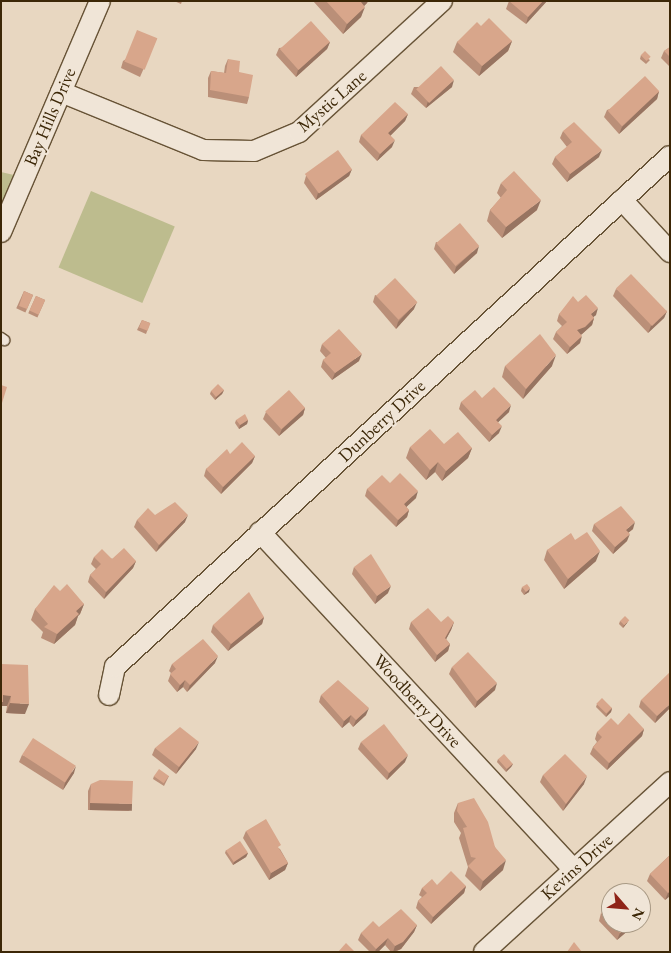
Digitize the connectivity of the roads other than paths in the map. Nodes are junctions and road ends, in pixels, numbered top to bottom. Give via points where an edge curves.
1 (100, 1) edge
2 (442, 1) edge
3 (60, 92) junction
4 (670, 156) edge
5 (622, 200) junction
6 (1, 232) edge
7 (670, 252) edge
8 (260, 532) junction
9 (109, 695) dead end
10 (670, 782) edge
11 (574, 870) junction
12 (484, 952) edge

1 - 3 street, Bay Hills Drive
2 - 3 street, Mystic Lane via 299,132 254,151 203,150
3 - 6 street, Bay Hills Drive
4 - 5 street, Dunberry Drive
5 - 7 street
5 - 8 street, Dunberry Drive
8 - 9 street, Dunberry Drive via 115,667
8 - 11 street, Woodberry Drive
10 - 11 street, Kevins Drive
11 - 12 street, Kevins Drive

